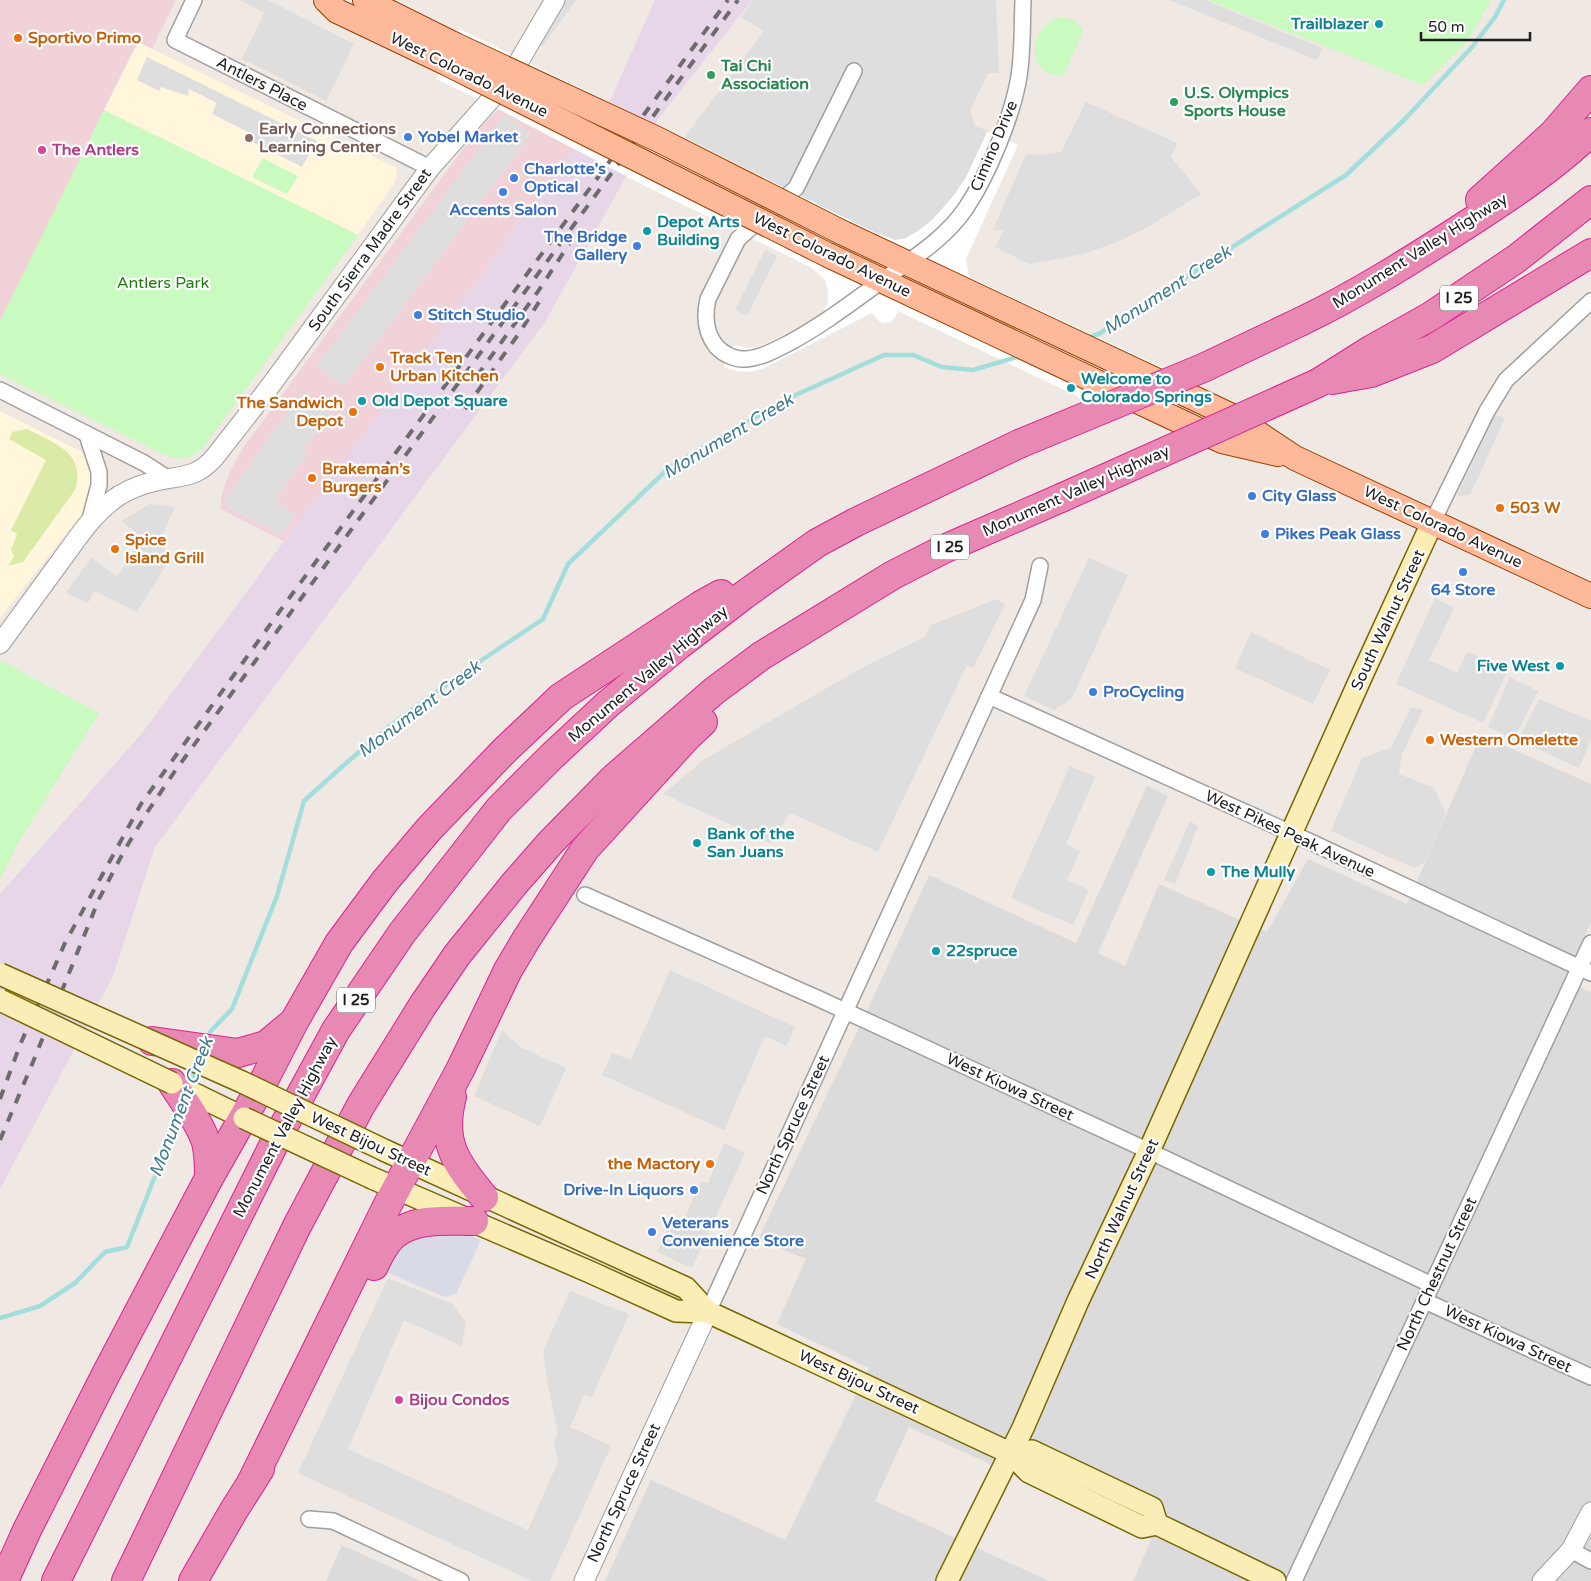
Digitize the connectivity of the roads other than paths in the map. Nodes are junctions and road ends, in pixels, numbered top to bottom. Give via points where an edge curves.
1 (194, 0) edge
2 (326, 0) edge
3 (365, 0) edge
4 (555, 0) edge
5 (1022, 0) edge
6 (448, 53) junction
7 (854, 71) dead end
8 (1591, 90) edge
9 (1591, 132) edge
10 (430, 168) junction
11 (1591, 200) edge
12 (1591, 253) edge
13 (1416, 258) junction
14 (906, 264) junction
15 (882, 280) junction
16 (1591, 301) edge
17 (1318, 383) junction
18 (0, 390) edge
19 (87, 435) junction
20 (1295, 458) junction
21 (169, 479) junction
22 (88, 523) junction
23 (1432, 523) junction
24 (818, 544) junction
25 (1040, 566) dead end
26 (1591, 596) edge
27 (843, 605) junction
28 (0, 644) edge
29 (989, 696) junction
30 (1292, 834) junction
31 (585, 895) dead end
32 (1591, 943) edge
33 (1585, 971) edge
34 (0, 974) edge
35 (0, 1000) edge
36 (845, 1012) junction
37 (295, 1020) junction
38 (148, 1040) junction
39 (460, 1070) junction
40 (172, 1083) junction
41 (260, 1090) junction
42 (244, 1118) junction
43 (1149, 1151) junction
44 (410, 1162) junction
45 (208, 1178) junction
46 (384, 1183) junction
47 (479, 1209) junction
48 (1432, 1285) junction
49 (1425, 1301) junction
50 (708, 1312) junction
51 (1591, 1377) edge
52 (1010, 1452) junction
53 (251, 1483) junction
54 (1591, 1512) edge
55 (309, 1519) dead end
56 (1571, 1550) junction
57 (1591, 1560) edge
58 (4, 1581) edge
59 (56, 1581) edge
60 (126, 1581) edge
61 (192, 1581) edge
62 (461, 1581) edge
63 (584, 1581) edge
64 (947, 1581) edge
65 (1275, 1581) edge
66 (1294, 1581) edge
67 (1542, 1581) edge

1 - 10 street, Antlers Place via 175,40
2 - 6 main road, West Colorado Avenue via 337,11
3 - 6 main road, West Colorado Avenue
4 - 10 street, South Sierra Madre Street via 508,80
5 - 14 street, Cimino Drive via 1020,74 1014,102 981,183 950,227
6 - 14 main road, West Colorado Avenue, bridge via 657,139
6 - 15 main road, West Colorado Avenue, bridge
7 - 15 street, Cimino Drive via 796,188 738,239 708,299 706,328 716,345 729,355 745,359 771,352 820,326
8 - 13 highway via 1553,134
9 - 13 highway, Monument Valley Highway / I 25 via 1526,186
10 - 21 street, South Sierra Madre Street via 214,458 198,472
11 - 17 highway, Monument Valley Highway / I 25 via 1508,264 1432,316
12 - 17 highway via 1432,349 1371,373
13 - 24 highway, Monument Valley Highway / I 25, bridge via 1302,321 1203,368 1019,444 864,518
14 - 15 street, Cimino Drive
14 - 20 main road, West Colorado Avenue via 1232,416
15 - 20 main road, West Colorado Avenue via 1222,441
16 - 23 street, South Walnut Street via 1506,380
17 - 27 highway, Monument Valley Highway / I 25, bridge via 944,549
18 - 19 street
19 - 21 street
19 - 22 street via 99,472 99,485
20 - 23 main road, West Colorado Avenue
21 - 22 street, South Sierra Madre Street via 134,487 108,504
22 - 28 street, South Sierra Madre Street
23 - 26 main road, West Colorado Avenue
23 - 30 main road, South Walnut Street
24 - 37 highway via 701,605 561,697 429,829 385,881 339,943
24 - 59 highway, Monument Valley Highway / I 25 via 744,595 610,702 499,809 402,933 336,1030 284,1124
25 - 29 street, North Spruce Street via 1033,600
27 - 39 highway via 700,724 585,849 522,946
27 - 60 highway, Monument Valley Highway / I 25 via 761,656 714,691 614,778 551,842 457,955 361,1105 297,1226
29 - 30 street, West Pikes Peak Avenue
29 - 36 street, North Spruce Street
30 - 33 street, West Pikes Peak Avenue
30 - 43 main road, North Walnut Street
31 - 36 street, West Kiowa Street
32 - 33 street, North Chestnut Street
33 - 48 street, North Chestnut Street
34 - 38 main road, West Bijou Street, bridge
35 - 40 main road, West Bijou Street, bridge
36 - 43 street, West Kiowa Street
36 - 50 street, North Spruce Street
37 - 38 highway, bridge via 266,1044 238,1053
37 - 41 highway
38 - 41 main road, West Bijou Street, bridge
39 - 44 highway
39 - 47 highway via 451,1100 448,1136 450,1148
40 - 42 main road, West Bijou Street
40 - 45 highway via 206,1143
41 - 42 highway
41 - 44 main road, West Bijou Street, bridge
42 - 45 highway
42 - 46 main road, West Bijou Street, bridge
43 - 48 street, West Kiowa Street
43 - 52 main road, North Walnut Street
44 - 46 highway
44 - 47 main road, West Bijou Street
45 - 58 highway via 27,1530
46 - 47 main road, West Bijou Street
46 - 53 highway
47 - 50 main road, West Bijou Street via 686,1288
47 - 53 highway via 411,1226 393,1236 383,1248 296,1414
48 - 49 street, North Chestnut Street
49 - 51 street, West Kiowa Street
49 - 66 street, North Chestnut Street
50 - 52 main road, West Bijou Street
50 - 63 street, North Spruce Street
52 - 64 main road, North Walnut Street
52 - 65 main road, West Bijou Street via 1032,1451 1152,1508 1157,1524
53 - 61 highway
54 - 56 street
55 - 62 street via 333,1521
56 - 57 street
56 - 67 street

